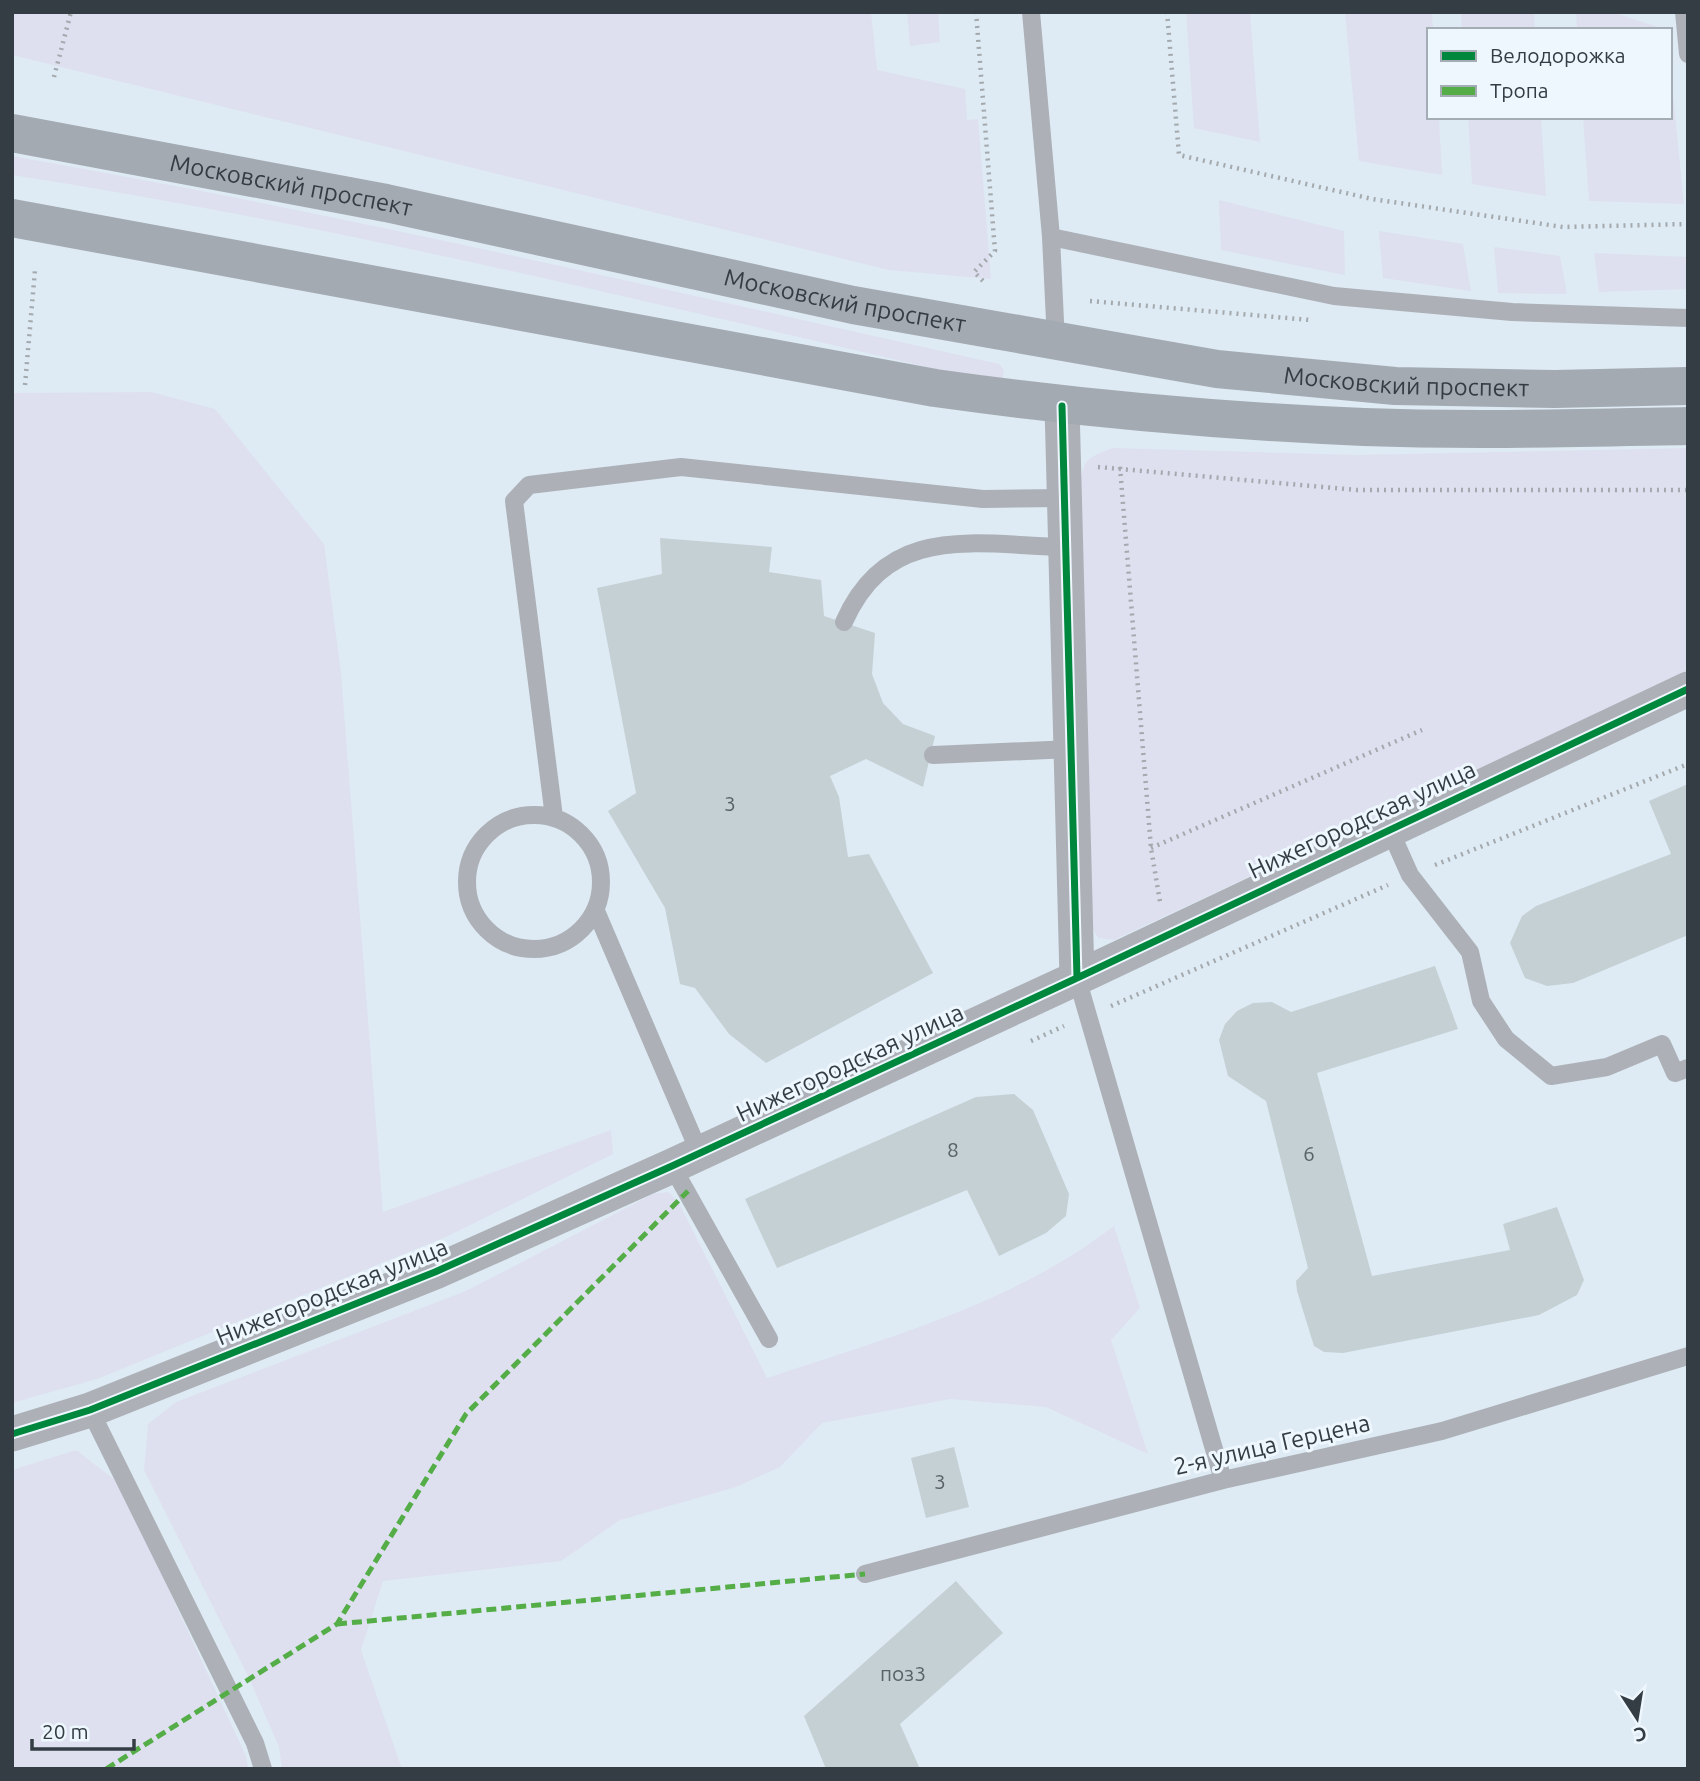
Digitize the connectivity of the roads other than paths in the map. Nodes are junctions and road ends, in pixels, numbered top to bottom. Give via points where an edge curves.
1 (1031, 12) edge
2 (1684, 12) edge
3 (1688, 54) edge
4 (12, 133) edge
5 (12, 218) edge
6 (1051, 237) junction
7 (1688, 318) edge
8 (1056, 342) junction
9 (1688, 386) edge
10 (1062, 406) junction
11 (1688, 426) edge
12 (1064, 498) junction
13 (1065, 547) junction
14 (844, 622) dead end
15 (1688, 689) edge
16 (1071, 749) junction
17 (933, 755) dead end
18 (554, 817) junction
19 (1389, 828) junction
20 (596, 911) junction
21 (1077, 978) junction
22 (1688, 1069) edge
23 (686, 1160) junction
24 (769, 1339) dead end
25 (1688, 1356) edge
26 (90, 1410) junction
27 (12, 1434) edge
28 (1223, 1480) junction
29 (865, 1574) dead end
30 (263, 1769) edge

1 - 6 lane
2 - 3 lane
4 - 8 main road, Московский проспект via 386,203 853,305
5 - 10 main road, Московский проспект via 922,386
6 - 7 lane via 1334,296 1512,312
6 - 8 lane
8 - 9 main road, Московский проспект via 1217,369 1395,386
10 - 11 main road, Московский проспект via 1366,427
10 - 12 street
12 - 13 street
12 - 18 lane via 983,499 681,467 529,485 514,501
13 - 14 lane via 936,544 894,559 872,579
13 - 16 street
15 - 19 street, Нижегородская улица
16 - 17 lane
16 - 21 street
18 - 20 lane via 583,835 601,865 602,889
18 - 20 lane via 530,814 507,820 488,832 474,851 467,873 467,895 475,915 488,932 505,943 547,949 584,929
19 - 21 street, Нижегородская улица
19 - 22 lane via 1410,875 1470,953 1481,1001 1506,1040 1551,1076 1607,1067 1662,1044 1675,1073
20 - 23 lane
21 - 23 street, Нижегородская улица
21 - 28 lane
23 - 24 lane
23 - 26 street, Нижегородская улица via 435,1272
25 - 28 lane, 2-я улица Герцена via 1442,1431
26 - 27 street, Нижегородская улица
26 - 30 lane via 255,1743
28 - 29 lane, 2-я улица Герцена

